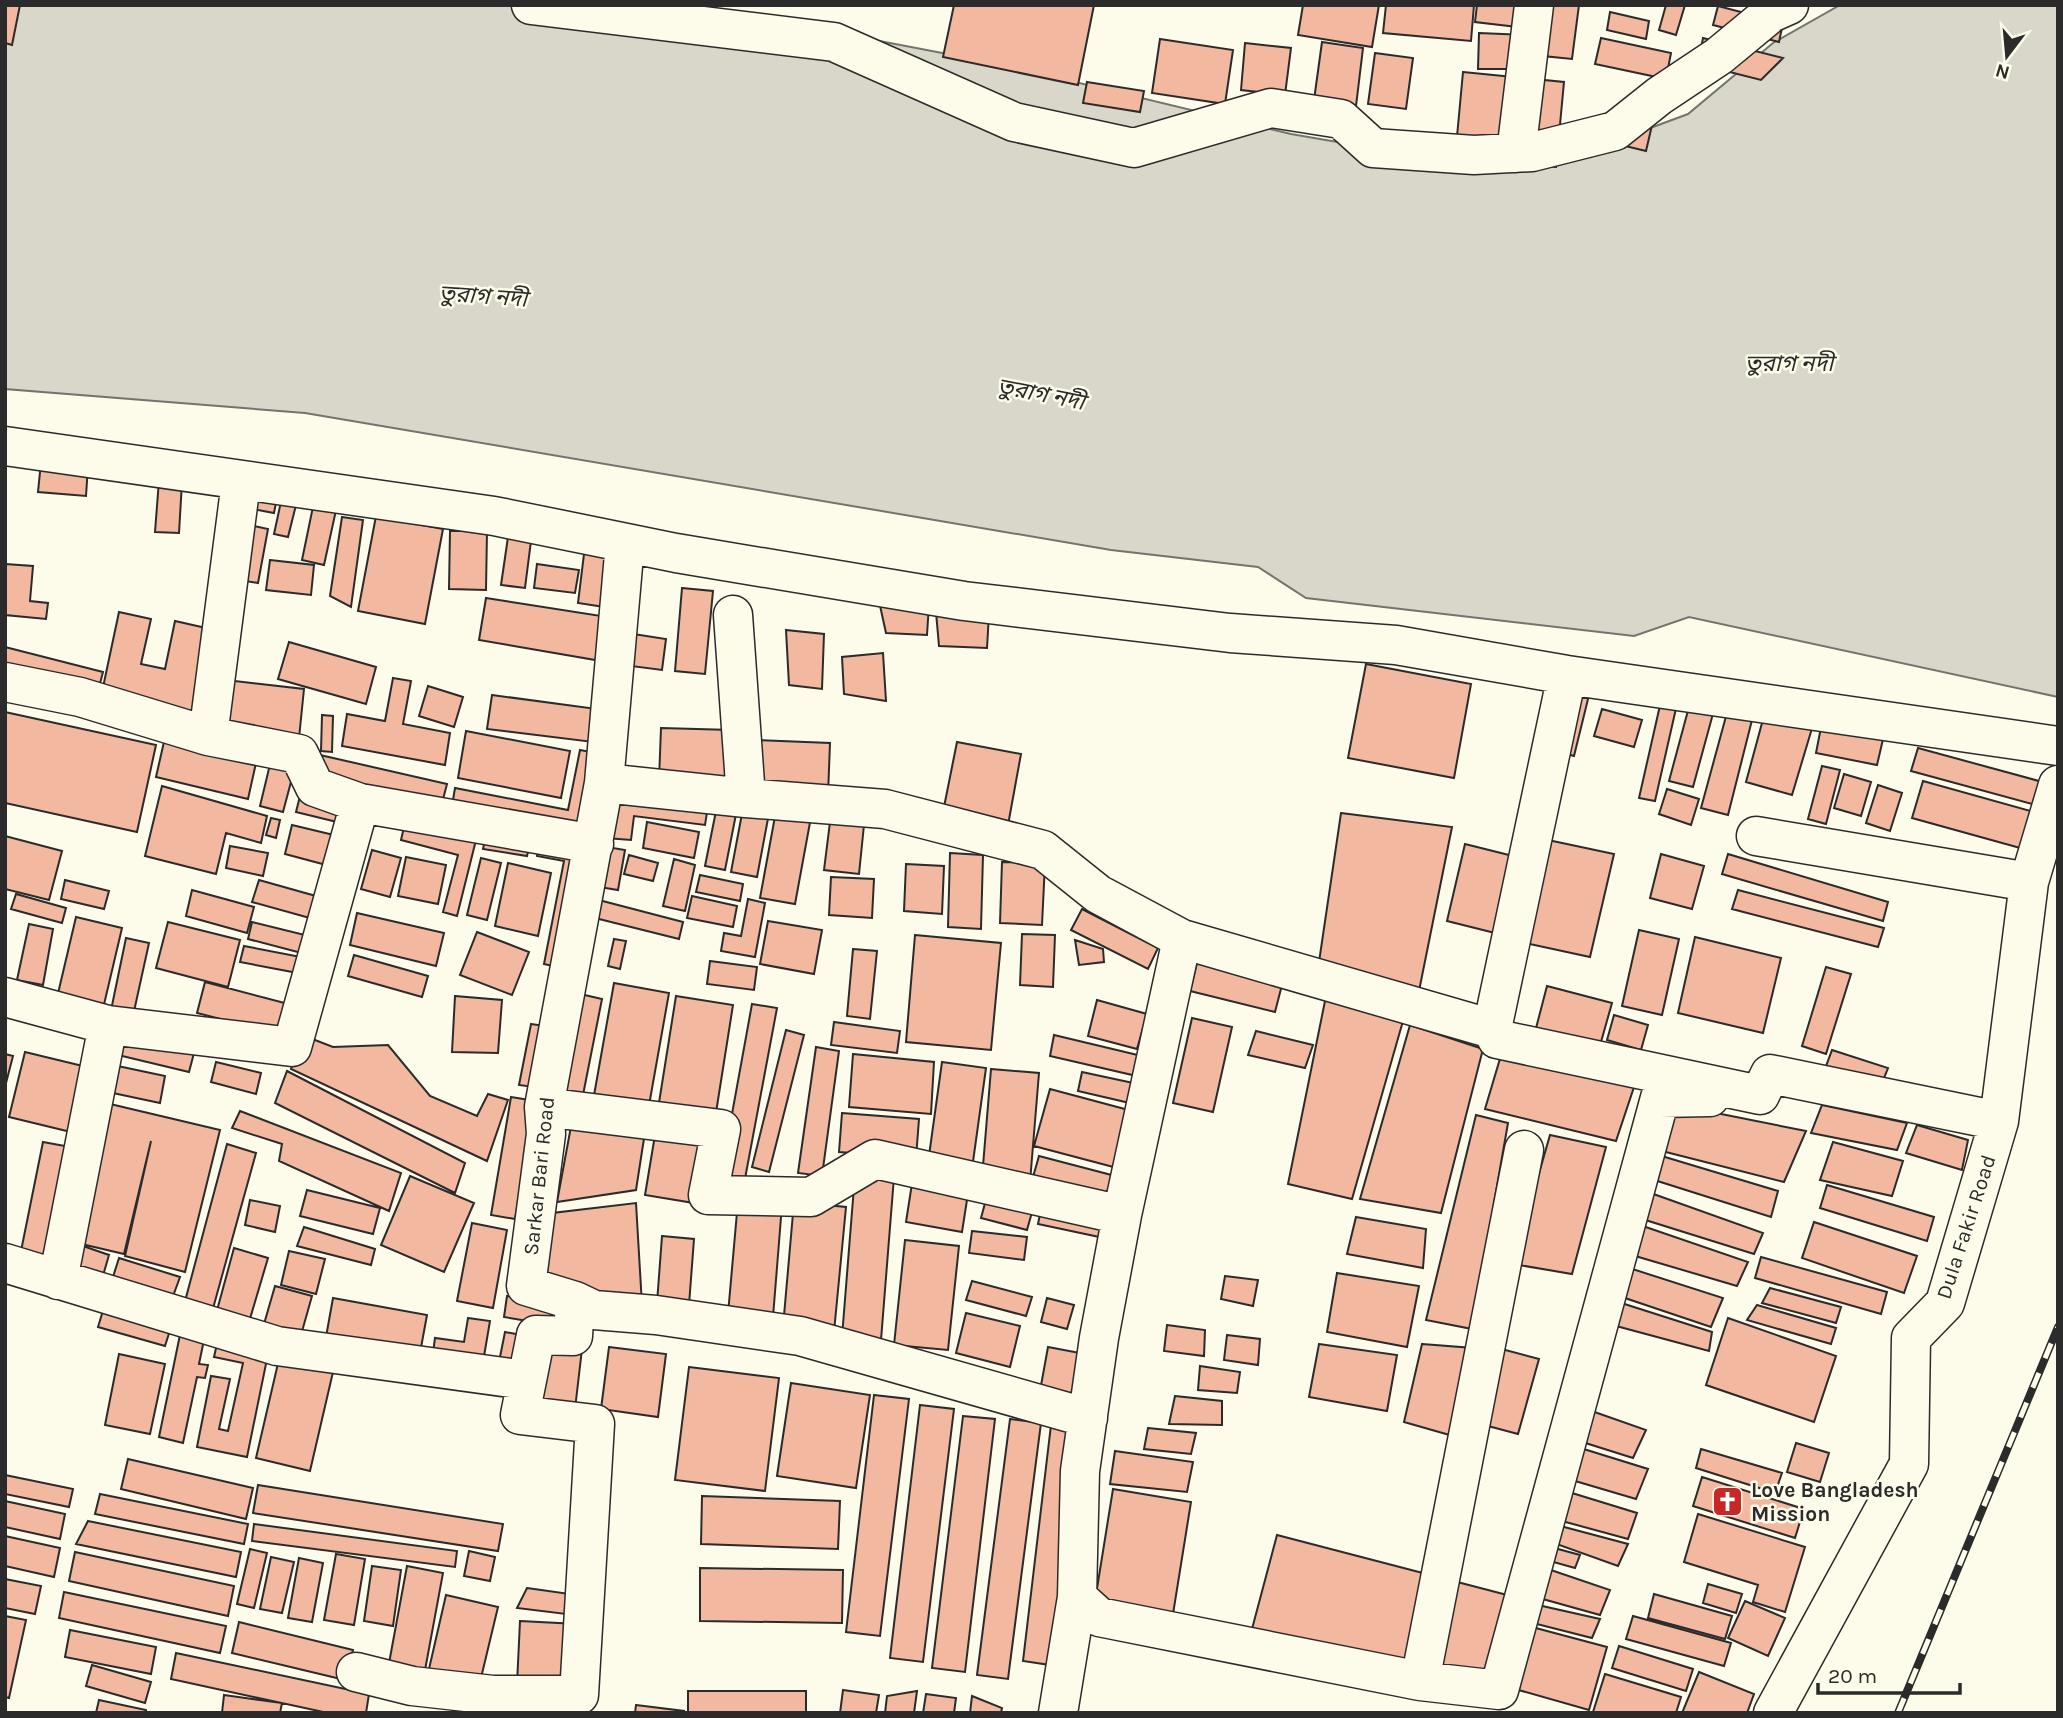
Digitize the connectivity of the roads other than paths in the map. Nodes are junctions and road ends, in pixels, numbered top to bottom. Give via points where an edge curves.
1 (530, 5) edge
2 (1534, 5) edge
3 (1789, 5) edge
4 (1516, 153) junction
5 (5, 446) edge
6 (241, 482) junction
7 (625, 542) junction
8 (733, 615) dead end
9 (1567, 675) junction
10 (5, 682) edge
11 (208, 736) junction
12 (2058, 746) edge
13 (604, 783) junction
14 (2058, 785) edge
15 (746, 798) junction
16 (360, 803) junction
17 (1756, 836) dead end
18 (594, 844) junction
19 (2029, 882) junction
20 (1182, 939) junction
21 (5, 997) edge
22 (108, 1025) junction
23 (1492, 1029) junction
24 (1760, 1095) junction
25 (544, 1107) junction
26 (1999, 1121) junction
27 (1524, 1150) dead end
28 (1122, 1215) junction
29 (5, 1263) edge
30 (58, 1280) junction
31 (575, 1301) junction
32 (525, 1380) junction
33 (1088, 1418) junction
34 (1077, 1597) junction
35 (356, 1672) dead end
36 (1420, 1681) junction
37 (492, 1704) edge
38 (1058, 1713) edge
39 (1773, 1713) edge

1 - 4 street via 834,42 1014,122 1134,148 1271,108 1340,119 1373,148
2 - 4 street
3 - 4 street via 1771,13 1615,131
5 - 6 street
6 - 7 street via 494,516
6 - 11 street
7 - 9 street via 964,601 1230,633 1396,645
7 - 13 street, Sarkar Bari Road
8 - 15 street
9 - 12 street
9 - 23 street
10 - 11 street via 80,697
11 - 16 street via 299,754 315,787
13 - 15 street
13 - 18 street, Sarkar Bari Road
14 - 19 street, Dula Fakir Road
15 - 20 street via 885,809 1043,850 1097,894
16 - 18 street
16 - 22 street via 292,1047
17 - 19 street
18 - 25 street, Sarkar Bari Road
19 - 26 street, Dula Fakir Road
20 - 23 street
20 - 28 street
21 - 22 street
22 - 30 street
23 - 24 street via 1497,1039
24 - 26 street via 1770,1074
24 - 36 street via 1660,1098 1499,1690
25 - 28 street via 721,1129 708,1195 811,1197 875,1159
25 - 31 street, Sarkar Bari Road via 547,1134 526,1286
26 - 39 street, Dula Fakir Road via 1945,1303 1911,1338 1909,1464
27 - 36 street
28 - 33 street
29 - 30 street
30 - 32 street via 277,1346
31 - 32 street via 573,1336 536,1335
31 - 33 street via 594,1310 800,1336
32 - 37 street via 520,1415 595,1424 579,1695
33 - 34 street via 1080,1471
34 - 36 street via 1098,1617
34 - 38 street
35 - 37 street

